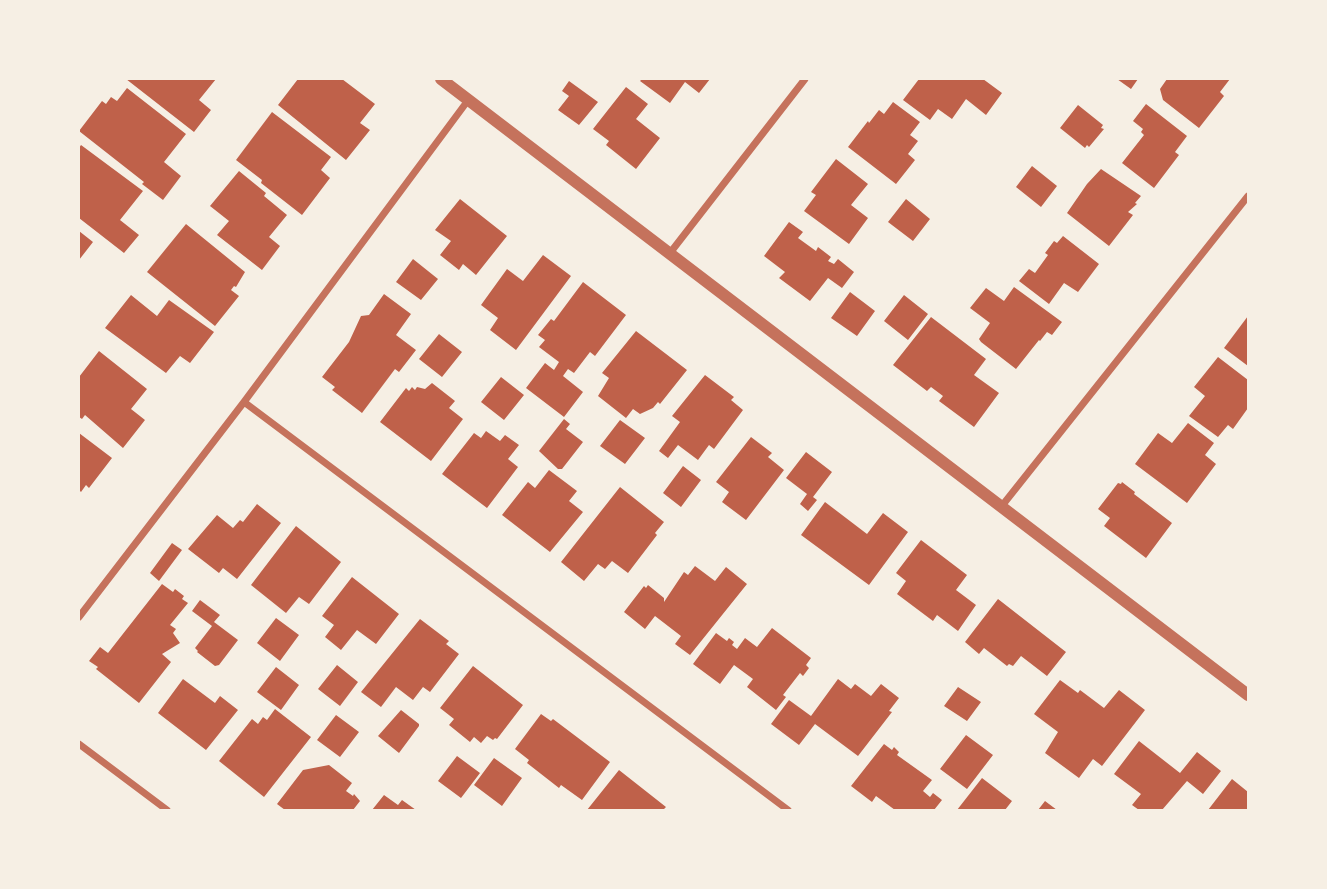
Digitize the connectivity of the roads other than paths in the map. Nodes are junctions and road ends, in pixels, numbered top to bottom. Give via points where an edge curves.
1 (442, 79) edge
2 (805, 79) edge
3 (469, 99) junction
4 (1248, 196) edge
5 (670, 253) junction
6 (244, 402) junction
7 (1000, 508) junction
8 (79, 617) edge
9 (1248, 695) edge
10 (79, 744) edge
11 (167, 810) edge
12 (788, 810) edge

1 - 3 street
2 - 5 street
3 - 5 street
3 - 6 street
4 - 7 street
5 - 7 street
6 - 8 street
6 - 12 street
7 - 9 street
10 - 11 street

